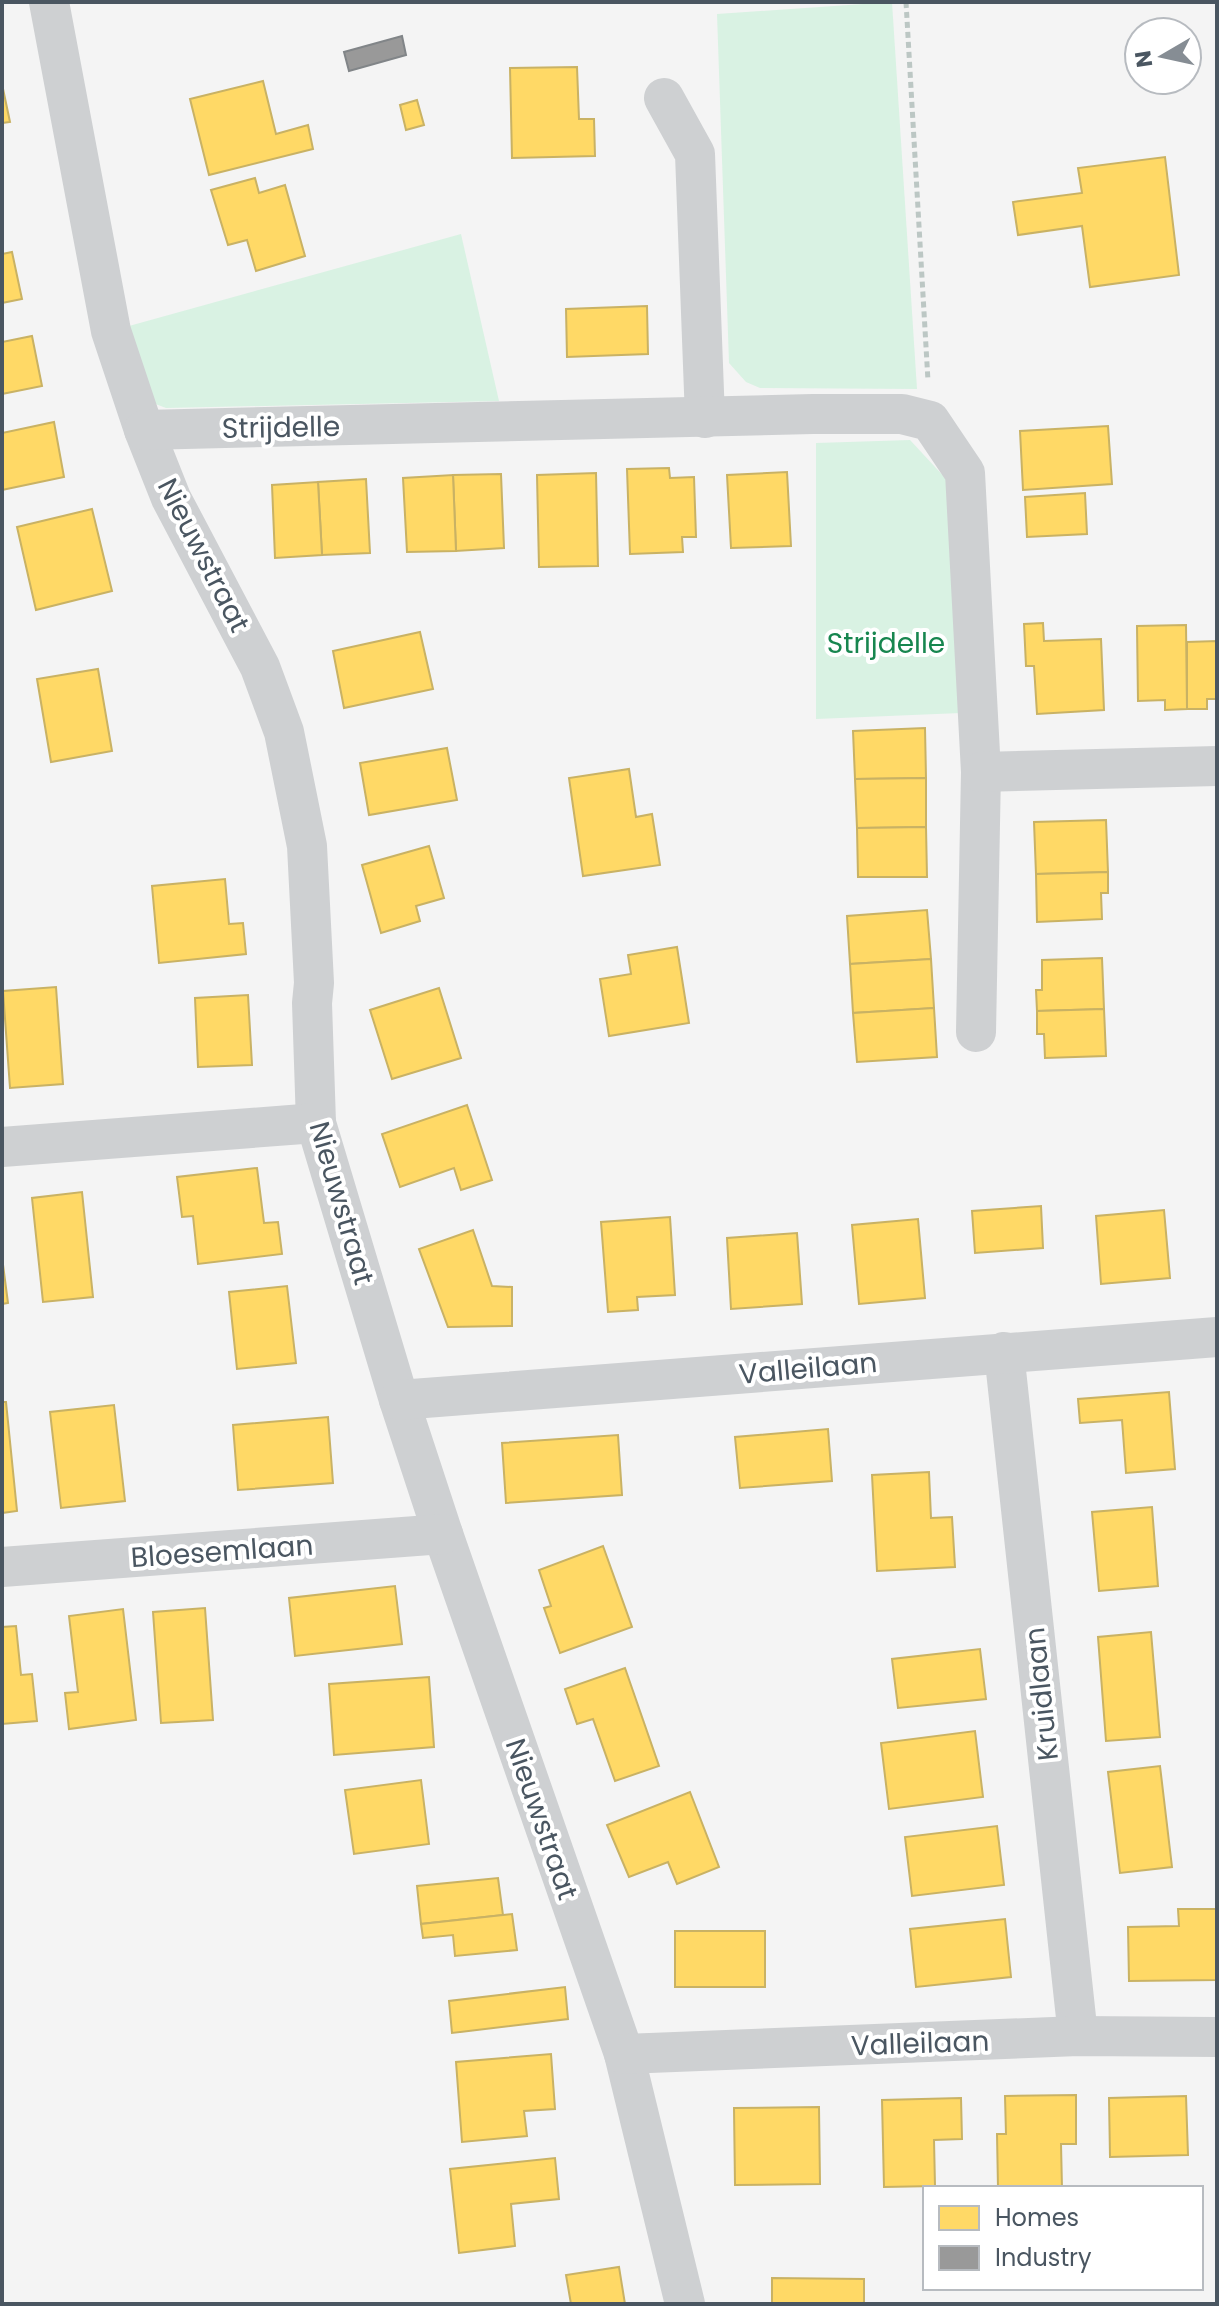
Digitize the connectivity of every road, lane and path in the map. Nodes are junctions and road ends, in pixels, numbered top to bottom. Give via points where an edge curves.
1 (49, 2) edge
2 (906, 2) edge
3 (664, 98) dead end
4 (705, 418) junction
5 (930, 421) junction
6 (144, 430) junction
7 (1217, 766) edge
8 (981, 772) junction
9 (976, 1032) dead end
10 (316, 1123) junction
11 (2, 1147) edge
12 (1217, 1337) edge
13 (1004, 1352) junction
14 (399, 1400) junction
15 (443, 1534) junction
16 (2, 1567) edge
17 (1078, 2036) junction
18 (1217, 2037) edge
19 (624, 2054) junction
20 (685, 2304) edge

1 - 6 street, Nieuwstraat via 107,312
2 - 5 path
3 - 4 street via 695,154
4 - 5 street, Strijdelle via 902,414
4 - 6 street, Strijdelle
5 - 8 street via 965,473
6 - 10 street, Nieuwstraat via 171,498 260,667 284,732 307,846
7 - 8 street
8 - 9 street
10 - 11 street
10 - 14 street, Nieuwstraat
12 - 13 street, Valleilaan
13 - 14 street, Valleilaan
13 - 17 street, Kruidlaan
14 - 15 street, Nieuwstraat
15 - 16 street, Bloesemlaan
15 - 19 street, Nieuwstraat
17 - 18 street, Valleilaan
17 - 19 street, Valleilaan
19 - 20 street, Nieuwstraat

